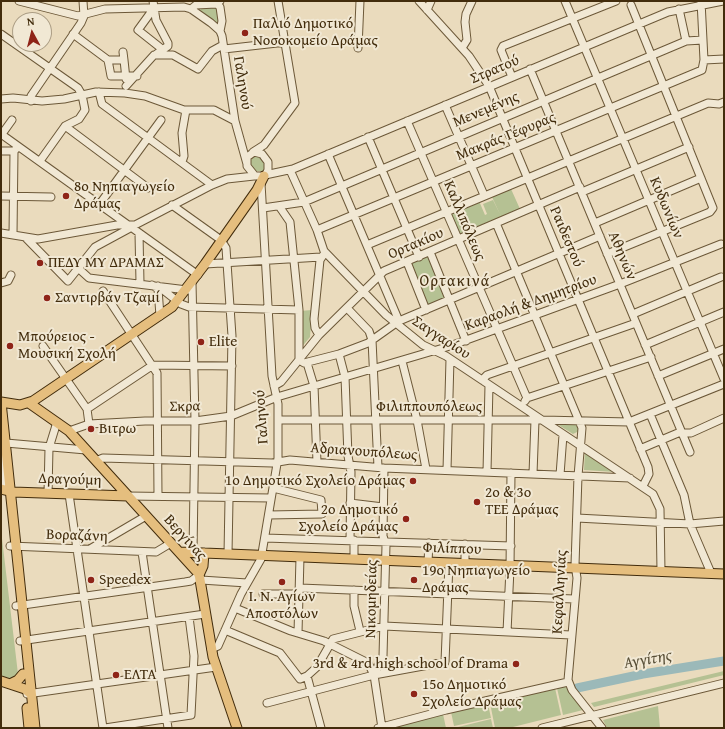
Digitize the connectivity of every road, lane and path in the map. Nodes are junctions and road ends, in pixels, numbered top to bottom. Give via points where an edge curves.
1 (19, 1) edge
2 (83, 1) edge
3 (278, 1) edge
4 (360, 1) edge
5 (419, 1) edge
6 (431, 1) edge
7 (472, 1) edge
8 (565, 1) edge
9 (616, 1) edge
10 (720, 1) edge
11 (219, 2) edge
12 (701, 3) edge
13 (118, 4) edge
14 (154, 4) edge
15 (179, 4) edge
16 (631, 5) dead end
17 (191, 9) junction
18 (679, 9) junction
19 (427, 10) junction
20 (84, 16) junction
21 (572, 18) junction
22 (638, 24) junction
23 (220, 31) junction
24 (1, 34) edge
25 (73, 34) junction
26 (686, 40) junction
27 (703, 40) junction
28 (286, 42) junction
29 (224, 47) junction
30 (584, 47) junction
31 (358, 48) dead end
32 (462, 48) junction
33 (162, 49) junction
34 (123, 52) dead end
35 (155, 55) junction
36 (650, 55) junction
37 (724, 59) edge
38 (108, 60) junction
39 (124, 60) junction
40 (704, 60) junction
41 (50, 68) junction
42 (530, 69) junction
43 (125, 75) junction
44 (137, 76) junction
45 (512, 77) junction
46 (597, 78) junction
47 (489, 86) junction
48 (663, 86) junction
49 (126, 90) junction
50 (99, 92) junction
51 (82, 94) junction
52 (1, 99) edge
53 (543, 100) junction
54 (31, 101) junction
55 (724, 102) edge
56 (445, 105) junction
57 (610, 108) junction
58 (186, 110) junction
59 (676, 116) junction
60 (503, 117) junction
61 (12, 120) dead end
62 (161, 120) dead end
63 (236, 121) junction
64 (407, 121) junction
65 (65, 126) junction
66 (556, 130) junction
67 (1, 134) edge
68 (458, 136) junction
69 (368, 137) junction
70 (148, 138) junction
71 (623, 138) junction
72 (264, 145) junction
73 (515, 147) junction
74 (689, 147) junction
75 (242, 148) junction
76 (17, 149) junction
77 (1, 151) edge
78 (252, 152) junction
79 (420, 152) junction
80 (328, 154) junction
81 (266, 159) junction
82 (40, 161) junction
83 (569, 161) junction
84 (182, 162) junction
85 (246, 164) junction
86 (471, 165) junction
87 (381, 169) junction
88 (124, 170) junction
89 (288, 170) junction
90 (636, 170) junction
91 (527, 177) junction
92 (701, 178) junction
93 (259, 179) junction
94 (433, 181) junction
95 (212, 185) junction
96 (342, 186) junction
97 (148, 188) dead end
98 (581, 190) junction
99 (484, 195) junction
100 (1, 196) edge
101 (13, 196) junction
102 (51, 197) dead end
103 (394, 198) junction
104 (649, 200) junction
105 (304, 202) junction
106 (100, 205) junction
107 (172, 205) junction
108 (539, 205) junction
109 (279, 206) junction
110 (263, 208) junction
111 (446, 211) junction
112 (354, 214) junction
113 (595, 223) junction
114 (496, 224) junction
115 (131, 226) junction
116 (406, 228) junction
117 (317, 230) junction
118 (662, 231) junction
119 (1, 233) edge
120 (139, 233) junction
121 (12, 235) junction
122 (600, 236) junction
123 (26, 238) junction
124 (221, 240) junction
125 (458, 240) junction
126 (721, 244) dead end
127 (367, 245) junction
128 (430, 252) junction
129 (559, 253) junction
130 (607, 254) junction
131 (323, 255) junction
132 (419, 257) junction
133 (294, 258) junction
134 (267, 260) junction
135 (227, 262) junction
136 (407, 262) junction
137 (675, 262) junction
138 (205, 264) junction
139 (78, 268) junction
140 (516, 271) junction
141 (11, 275) dead end
142 (381, 275) junction
143 (721, 277) dead end
144 (192, 282) junction
145 (1, 283) edge
146 (140, 284) junction
147 (620, 284) junction
148 (155, 285) junction
149 (478, 287) junction
150 (104, 292) dead end
151 (687, 292) junction
152 (364, 293) junction
153 (449, 299) junction
154 (579, 299) junction
155 (178, 301) junction
156 (193, 308) junction
157 (347, 308) junction
158 (231, 309) junction
159 (269, 310) junction
160 (299, 310) junction
161 (426, 310) junction
162 (724, 312) edge
163 (633, 314) junction
164 (535, 315) junction
165 (160, 316) junction
166 (398, 322) junction
167 (700, 322) junction
168 (636, 323) junction
169 (497, 329) junction
170 (133, 335) junction
171 (319, 335) junction
172 (594, 338) junction
173 (372, 340) junction
174 (466, 341) junction
175 (646, 345) junction
176 (43, 346) dead end
177 (724, 349) edge
178 (434, 351) junction
179 (551, 353) junction
180 (713, 353) junction
181 (339, 354) junction
182 (651, 357) junction
183 (450, 359) junction
184 (299, 360) junction
185 (402, 361) junction
186 (308, 363) junction
187 (153, 365) junction
188 (194, 366) junction
189 (232, 366) junction
190 (514, 366) junction
191 (374, 369) junction
192 (608, 371) junction
193 (658, 376) junction
194 (345, 377) junction
195 (65, 379) junction
196 (724, 379) edge
197 (482, 380) junction
198 (724, 384) edge
199 (489, 385) junction
200 (274, 386) junction
201 (314, 386) junction
202 (566, 386) junction
203 (277, 397) junction
204 (527, 398) junction
205 (1, 402) edge
206 (29, 403) junction
207 (522, 406) junction
208 (671, 406) junction
209 (87, 409) junction
210 (650, 414) junction
211 (231, 416) junction
212 (724, 418) edge
213 (157, 420) junction
214 (195, 420) junction
215 (278, 420) junction
216 (315, 420) junction
217 (347, 420) junction
218 (377, 420) junction
219 (417, 420) junction
220 (449, 420) junction
221 (489, 420) junction
222 (535, 420) junction
223 (543, 420) junction
224 (580, 420) junction
225 (57, 422) junction
226 (629, 422) junction
227 (89, 424) junction
228 (69, 431) junction
229 (682, 433) junction
230 (563, 435) junction
231 (661, 440) junction
232 (3, 444) edge
233 (580, 446) junction
234 (49, 448) junction
235 (640, 449) junction
236 (86, 450) junction
237 (690, 452) dead end
238 (1, 456) edge
239 (158, 459) junction
240 (193, 460) junction
241 (96, 461) junction
242 (230, 461) junction
243 (277, 462) junction
244 (317, 462) junction
245 (350, 466) junction
246 (381, 468) junction
247 (426, 469) junction
248 (447, 470) junction
249 (487, 472) junction
250 (511, 473) junction
251 (533, 474) junction
252 (560, 475) junction
253 (578, 476) junction
254 (630, 478) junction
255 (643, 486) junction
256 (273, 488) junction
257 (5, 490) edge
258 (48, 493) junction
259 (69, 494) junction
260 (128, 496) junction
261 (158, 496) junction
262 (192, 497) junction
263 (229, 497) junction
264 (271, 498) junction
265 (350, 503) junction
266 (383, 507) junction
267 (269, 515) junction
268 (146, 516) junction
269 (577, 518) junction
270 (724, 521) edge
271 (661, 523) junction
272 (690, 524) junction
273 (265, 538) junction
274 (352, 540) junction
275 (385, 542) junction
276 (171, 543) junction
277 (429, 543) junction
278 (466, 544) junction
279 (13, 546) junction
280 (511, 546) junction
281 (76, 549) junction
282 (90, 549) junction
283 (142, 552) junction
284 (179, 552) junction
285 (193, 552) junction
286 (204, 553) junction
287 (228, 554) junction
288 (262, 555) junction
289 (300, 557) junction
290 (354, 559) junction
291 (386, 560) junction
292 (428, 562) junction
293 (450, 563) junction
294 (465, 564) junction
295 (510, 565) junction
296 (575, 569) junction
297 (661, 571) junction
298 (711, 573) junction
299 (724, 574) edge
300 (200, 578) junction
301 (247, 583) junction
302 (147, 587) junction
303 (354, 590) junction
304 (300, 591) junction
305 (385, 592) junction
306 (263, 594) dead end
307 (448, 594) junction
308 (83, 596) junction
309 (509, 597) junction
310 (574, 599) junction
311 (19, 606) junction
312 (235, 608) junction
313 (205, 614) junction
314 (189, 617) junction
315 (151, 622) junction
316 (384, 626) junction
317 (446, 629) junction
318 (225, 630) junction
319 (88, 631) junction
320 (208, 631) junction
321 (360, 631) junction
322 (507, 632) junction
323 (298, 633) junction
324 (571, 635) junction
325 (221, 638) junction
326 (23, 640) junction
327 (330, 644) junction
328 (211, 649) junction
329 (216, 667) junction
330 (194, 670) junction
331 (23, 674) junction
332 (160, 675) junction
333 (374, 675) junction
334 (307, 676) junction
335 (568, 682) junction
336 (724, 683) edge
337 (4, 684) edge
338 (96, 685) junction
339 (311, 692) junction
340 (27, 693) junction
341 (267, 703) dead end
342 (593, 716) junction
343 (166, 719) junction
344 (29, 728) edge
345 (35, 728) edge
346 (104, 728) edge
347 (168, 728) edge
348 (236, 728) edge
349 (321, 728) edge
350 (381, 728) edge
351 (542, 728) edge
352 (602, 728) edge

1 - 20 street via 70,15
2 - 20 street
3 - 28 street
4 - 31 street
5 - 19 street, Ραιδεστού
6 - 19 street
7 - 32 street via 466,14 466,40
8 - 21 street, Κυδωνίων
9 - 21 street
10 - 12 street, Στρατού
11 - 17 street
11 - 23 street, Γαληνού via 222,21
12 - 18 street, Στρατού
12 - 27 street
13 - 14 street
13 - 20 street
14 - 15 street
14 - 33 street via 156,20 168,42 168,46
14 - 33 street via 138,30
15 - 17 street
16 - 22 street
17 - 23 street
18 - 22 street, Στρατού
18 - 26 street
19 - 32 street, Ραιδεστού
20 - 25 street
21 - 30 street, Κυδωνίων
21 - 45 street via 501,48
22 - 30 street, Στρατού
22 - 36 street
23 - 29 street, Γαληνού
24 - 41 street
25 - 38 street
25 - 41 street
26 - 27 street, Μενεμένης
26 - 36 street, Μενεμένης
27 - 40 street
28 - 29 street
28 - 72 street via 294,103
29 - 35 street via 212,51 198,69 173,55
29 - 63 street, Γαληνού
30 - 42 street, Στρατού
30 - 46 street, Κυδωνίων
32 - 47 street, Ραιδεστού
33 - 35 street
34 - 39 street
35 - 44 street
36 - 46 street, Μενεμένης
36 - 48 street
37 - 40 street
38 - 39 street
38 - 43 street via 110,75
39 - 43 street
40 - 48 street, Μακράς Γέφυρας via 703,69
41 - 51 street
41 - 54 street via 31,96
42 - 45 street, Στρατού
42 - 53 street, Αθηνών
43 - 44 street
43 - 49 street
44 - 49 street
45 - 47 street, Στρατού
46 - 53 street, Μενεμένης
46 - 57 street, Κυδωνίων
47 - 56 street, Στρατού
47 - 60 street, Ραιδεστού
48 - 57 street, Μακράς Γέφυρας
48 - 59 street
49 - 50 street
49 - 58 street
50 - 51 street
50 - 70 street via 102,104
51 - 54 street via 64,99
51 - 65 street via 85,110 78,120
52 - 54 street
53 - 60 street, Μενεμένης
53 - 66 street, Αθηνών
55 - 59 street via 708,103
56 - 64 street, Στρατού
56 - 68 street
57 - 66 street, Μακράς Γέφυρας
57 - 71 street, Κυδωνίων
58 - 63 street via 209,109
58 - 84 street via 182,133
59 - 71 street
59 - 74 street
60 - 68 street, Μενεμένης
60 - 73 street, Ραιδεστού
61 - 67 street
62 - 70 street
63 - 75 street, Γαληνού
64 - 69 street, Στρατού
64 - 79 street, Καλλιπόλεως
65 - 82 street
65 - 88 street
66 - 73 street, Μακράς Γέφυρας
66 - 83 street, Αθηνών
67 - 76 street
68 - 79 street, Μενεμένης
68 - 86 street
69 - 80 street, Στρατού
69 - 87 street
70 - 84 street
70 - 88 street
71 - 83 street
71 - 90 street, Κυδωνίων
72 - 78 street
72 - 81 street via 262,151
73 - 86 street, Μακράς Γέφυρας
73 - 91 street, Ραιδεστού
74 - 90 street, Ορτακίου
74 - 92 street
75 - 78 street
75 - 85 street, Γαληνού
76 - 77 street
76 - 82 street
76 - 101 street
78 - 81 street via 260,153
78 - 85 street via 247,157
79 - 87 street, Μενεμένης
79 - 94 street, Καλλιπόλεως
80 - 89 street, Στρατού
80 - 96 street
81 - 89 street via 274,167
81 - 93 street via 269,169
82 - 106 street
83 - 91 street
83 - 98 street, Αθηνών
84 - 95 street
85 - 93 street
86 - 94 street, Μακράς Γέφυρας
86 - 99 street
87 - 96 street, Μενεμένης
87 - 103 street
88 - 97 street
88 - 106 street
89 - 93 street, Στρατού
89 - 105 street, Σαγγαρίου
90 - 98 street, Ορτακίου
90 - 104 street, Κυδωνίων
91 - 99 street
91 - 108 street, Ραιδεστού
92 - 104 street
92 - 118 street via 712,210
93 - 95 street, Στρατού via 227,179
93 - 110 street, Γαληνού
93 - 124 main road
94 - 103 street, Μακράς Γέφυρας
94 - 111 street, Καλλιπόλεως
95 - 107 street, Στρατού
96 - 105 street, Μενεμένης
96 - 112 street
98 - 108 street, Ορτακίου
98 - 113 street, Αθηνών
99 - 111 street
100 - 101 street
101 - 102 street
101 - 121 street
103 - 112 street, Μακράς Γέφυρας
103 - 116 street
104 - 113 street
104 - 118 street, Κυδωνίων
105 - 109 street, Μενεμένης
105 - 117 street, Σαγγαρίου
106 - 115 street
107 - 115 street, Στρατού
107 - 124 street
108 - 114 street, Ορτακίου
108 - 129 street, Ραιδεστού
109 - 110 street, Μενεμένης
109 - 133 street via 290,222
110 - 134 street, Γαληνού
111 - 116 street
111 - 125 street, Καλλιπόλεως
112 - 117 street, Μακράς Γέφυρας
112 - 127 street
113 - 122 street, Αθηνών
114 - 125 street, Ορτακίου
114 - 140 street
115 - 120 street
115 - 123 street via 38,239
115 - 139 street via 95,247
116 - 127 street
116 - 132 street
117 - 131 street, Σαγγαρίου
118 - 130 street
118 - 137 street, Κυδωνίων
119 - 121 street
120 - 144 street
120 - 146 street
121 - 123 street
122 - 129 street
122 - 130 street, Αθηνών
123 - 139 street via 68,281
124 - 135 street via 226,246
124 - 138 main road
125 - 128 street, Ορτακίου
125 - 149 street, Καλλιπόλεως
126 - 137 street, Καραολή & Δημητρίου
127 - 142 street
128 - 132 street, Ορτακίου
128 - 153 street
129 - 140 street
129 - 154 street, Ραιδεστού
130 - 147 street, Αθηνών
131 - 133 street
131 - 152 street, Σαγγαρίου
131 - 171 street via 314,319
132 - 136 street, Ορτακίου
133 - 134 street
133 - 160 street
134 - 135 street
134 - 159 street, Γαληνού
135 - 138 street
135 - 158 street
136 - 142 street, Ορτακίου via 384,271
136 - 161 street
137 - 147 street, Καραολή & Δημητρίου
137 - 151 street, Κυδωνίων
138 - 144 main road
139 - 146 street via 89,278
140 - 149 street
140 - 164 street
141 - 145 street via 8,281
142 - 152 street, Ορτακίου
142 - 166 street
143 - 151 street
144 - 148 street
144 - 155 main road
144 - 156 street
146 - 148 street
147 - 154 street, Καραολή & Δημητρίου
147 - 163 street, Αθηνών
148 - 155 street
148 - 165 street via 158,290
149 - 153 street
149 - 169 street, Καλλιπόλεως
150 - 170 street
151 - 163 street
151 - 167 street, Κυδωνίων
152 - 157 street, Ορτακίου
152 - 166 street, Σαγγαρίου
153 - 161 street
153 - 174 street
154 - 164 street, Καραολή & Δημητρίου
154 - 172 street, Ραιδεστού
155 - 156 street
155 - 165 main road
156 - 158 street
156 - 188 street
157 - 171 street, Ορτακίου
157 - 173 street, Νικομηδείας via 368,330
158 - 159 street
158 - 189 street
159 - 160 street
159 - 200 street, Γαληνού
160 - 184 street
161 - 166 street
162 - 167 street
163 - 168 street, Αθηνών
164 - 169 street, Καραολή & Δημητρίου
164 - 179 street
165 - 170 main road
166 - 173 street
166 - 178 street, Σαγγαρίου via 423,345
167 - 175 street
167 - 180 street, Κυδωνίων
168 - 172 street
168 - 175 street, Αθηνών
169 - 174 street, Καραολή & Δημητρίου
169 - 190 street, Καλλιπόλεως
170 - 187 street
170 - 195 main road
171 - 184 street, Ορτακίου
172 - 179 street
172 - 192 street, Ραιδεστού
173 - 181 street
173 - 191 street, Νικομηδείας
174 - 178 street, Καραολή & Δημητρίου
175 - 182 street, Αθηνών
176 - 195 street
177 - 180 street
178 - 183 street, Σαγγαρίου
178 - 185 street, Καραολή & Δημητρίου
179 - 190 street
179 - 202 street
180 - 193 street
180 - 196 street, Κυδωνίων
181 - 186 street
181 - 194 street
182 - 192 street
182 - 193 street, Αθηνών
183 - 197 street, Σαγγαρίου
183 - 220 street
184 - 186 street
184 - 200 street, Ορτακίου via 281,382
185 - 191 street, Καραολή & Δημητρίου
185 - 219 street
186 - 201 street
187 - 188 street
187 - 209 street
187 - 213 street via 158,374
188 - 189 street
188 - 214 street
189 - 211 street
190 - 197 street via 487,375
190 - 204 street, Καλλιπόλεως
191 - 194 street, Καραολή & Δημητρίου
191 - 218 street, Νικομηδείας
192 - 202 street
192 - 226 street, Ραιδεστού
193 - 208 street, Αθηνών
194 - 201 street, Καραολή & Δημητρίου
194 - 217 street
195 - 206 main road
195 - 209 street
197 - 199 street, Σαγγαρίου
198 - 208 street
199 - 207 street, Σαγγαρίου
199 - 221 street
200 - 203 street, Γαληνού
201 - 203 street, Καραολή & Δημητρίου
201 - 216 street
202 - 204 street
202 - 224 street
203 - 211 street, Σκρα
203 - 215 street, Γαληνού
204 - 207 street
205 - 206 main road via 16,405
205 - 232 main road
206 - 225 main road, Βεργίνας
207 - 223 street, Σαγγαρίου
208 - 210 street
208 - 229 street, Αθηνών
209 - 227 street
210 - 226 street
210 - 231 street
211 - 214 street, Σκρα
211 - 242 street
212 - 229 street via 691,433
213 - 214 street, Σκρα
213 - 227 street, Σκρα
213 - 239 street
214 - 240 street
215 - 216 street, Φιλιππουπόλεως
215 - 243 street, Γαληνού
216 - 217 street, Φιλιππουπόλεως
216 - 244 street
217 - 218 street, Φιλιππουπόλεως
217 - 245 street
218 - 219 street, Φιλιππουπόλεως
218 - 246 street, Νικομηδείας
219 - 220 street, Φιλιππουπόλεως
219 - 247 street
220 - 221 street, Φιλιππουπόλεως
220 - 248 street
221 - 222 street, Φιλιππουπόλεως
221 - 249 street
222 - 223 street, Φιλιππουπόλεως
222 - 251 street
223 - 224 street, Φιλιππουπόλεως
223 - 230 street, Σαγγαρίου
224 - 226 street, Φιλιππουπόλεως
224 - 233 street, Κεφαλληνίας
225 - 228 main road, Βεργίνας
225 - 234 street
226 - 235 street, Ραιδεστού
227 - 228 street, Σκρα
228 - 236 main road, Βεργίνας
229 - 231 street
229 - 237 street, Αθηνών
230 - 233 street, Σαγγαρίου
230 - 252 street
231 - 235 street
231 - 272 street via 684,496
232 - 234 street
232 - 257 main road
233 - 253 street, Κεφαλληνίας
233 - 254 street, Σαγγαρίου
234 - 236 street
234 - 258 street
235 - 255 street, Ραιδεστού via 649,473
236 - 241 main road, Βεργίνας
238 - 257 street
239 - 240 street, Αδριανουπόλεως
239 - 241 street, Αδριανουπόλεως via 103,458
239 - 261 street
240 - 242 street, Αδριανουπόλεως
240 - 262 street
241 - 260 main road, Βεργίνας
242 - 243 street, Αδριανουπόλεως
242 - 263 street
243 - 244 street, Αδριανουπόλεως
243 - 256 street, Γαληνού
244 - 245 street, Αδριανουπόλεως
245 - 246 street, Αδριανουπόλεως
245 - 265 street
246 - 247 street, Αδριανουπόλεως
246 - 266 street, Νικομηδείας
247 - 248 street, Αδριανουπόλεως
248 - 249 street, Αδριανουπόλεως
249 - 250 street, Αδριανουπόλεως
250 - 251 street, Αδριανουπόλεως
250 - 280 street
251 - 252 street, Αδριανουπόλεως
252 - 253 street, Αδριανουπόλεως
253 - 254 street, Αδριανουπόλεως
253 - 269 street, Κεφαλληνίας
254 - 255 street, Σαγγαρίου
255 - 271 street, Σαγγαρίου via 656,498
256 - 264 street, Γαληνού
256 - 267 street via 322,500 322,514
257 - 258 main road, Δραγούμη
257 - 279 main road
258 - 259 main road, Δραγούμη
259 - 260 main road, Δραγούμη
259 - 281 street
260 - 261 street
260 - 268 main road, Βεργίνας
261 - 262 street
262 - 263 street
262 - 285 street
263 - 264 street
263 - 287 street
264 - 267 street, Γαληνού
265 - 266 street
265 - 274 street
266 - 275 street, Νικομηδείας
267 - 273 street, Γαληνού
268 - 276 main road, Βεργίνας
268 - 282 street
269 - 271 street
269 - 296 street, Κεφαλληνίας
270 - 272 street
271 - 272 street
271 - 297 street, Σαγγαρίου
272 - 298 street
273 - 274 street
273 - 288 street, Γαληνού
274 - 275 street
274 - 290 street
275 - 277 street
275 - 291 street, Νικομηδείας
276 - 283 street, Βοραζάνη via 159,551
276 - 284 main road, Βεργίνας
277 - 278 street
277 - 292 street
278 - 280 street
278 - 294 street
279 - 281 street, Βοραζάνη
279 - 311 main road
280 - 295 street
281 - 282 street, Βοραζάνη
281 - 308 street
282 - 283 street, Βοραζάνη
283 - 302 street
284 - 285 main road, Φιλίππου
284 - 300 main road, Βεργίνας
285 - 286 main road, Φιλίππου
286 - 287 main road, Φιλίππου
286 - 300 main road
287 - 288 main road, Φιλίππου
288 - 289 main road, Φιλίππου
288 - 301 street, Γαληνού
289 - 290 main road, Φιλίππου
289 - 304 street
290 - 291 main road, Φιλίππου
291 - 292 main road, Φιλίππου
291 - 305 street, Νικομηδείας
292 - 293 main road, Φιλίππου
293 - 294 main road, Φιλίππου
293 - 307 street
294 - 295 main road, Φιλίππου
295 - 296 main road, Φιλίππου
295 - 309 street
296 - 297 main road, Φιλίππου
296 - 310 street, Κεφαλληνίας via 577,578
297 - 298 main road, Φιλίππου
298 - 299 main road, Φιλίππου
300 - 301 street
300 - 302 street
300 - 313 main road, Βεργίνας
301 - 312 street, Γαληνού
302 - 308 street
302 - 315 street
303 - 304 street
303 - 305 street
303 - 321 street via 354,606
304 - 306 street
304 - 323 street
305 - 307 street
305 - 316 street, Νικομηδείας
307 - 309 street
307 - 317 street
308 - 311 street
308 - 319 street
309 - 310 street
309 - 322 street
310 - 324 street, Κεφαλληνίας
311 - 326 main road
312 - 318 street, Γαληνού
312 - 323 street
313 - 314 street
313 - 320 main road, Βεργίνας
314 - 315 street
314 - 330 street
315 - 319 street
315 - 332 street
316 - 317 street
316 - 321 street
316 - 333 street, Νικομηδείας via 383,656
317 - 322 street
317 - 333 street via 445,662
318 - 325 street, Γαληνού
318 - 334 street via 280,653 300,679
319 - 326 street
319 - 338 street
320 - 325 street via 216,638
320 - 328 main road, Βεργίνας
321 - 327 street via 333,639
322 - 324 street
323 - 327 street
324 - 335 street, Κεφαλληνίας
325 - 328 street, Γαληνού via 218,646
326 - 331 main road
326 - 340 main road
327 - 333 street via 368,663
327 - 334 street via 316,669
328 - 329 main road, Βεργίνας
329 - 330 street
329 - 348 main road, Βεργίνας
330 - 332 street
330 - 343 street via 191,715
331 - 337 main road via 18,680
331 - 340 main road
332 - 338 street
332 - 343 street
333 - 339 street
333 - 350 street
334 - 339 street
335 - 342 street
335 - 350 street
336 - 342 street
337 - 340 main road
338 - 340 street
338 - 346 street
339 - 341 street
339 - 349 street
340 - 344 main road
340 - 345 main road
342 - 351 street
342 - 352 street
343 - 346 street
343 - 347 street

